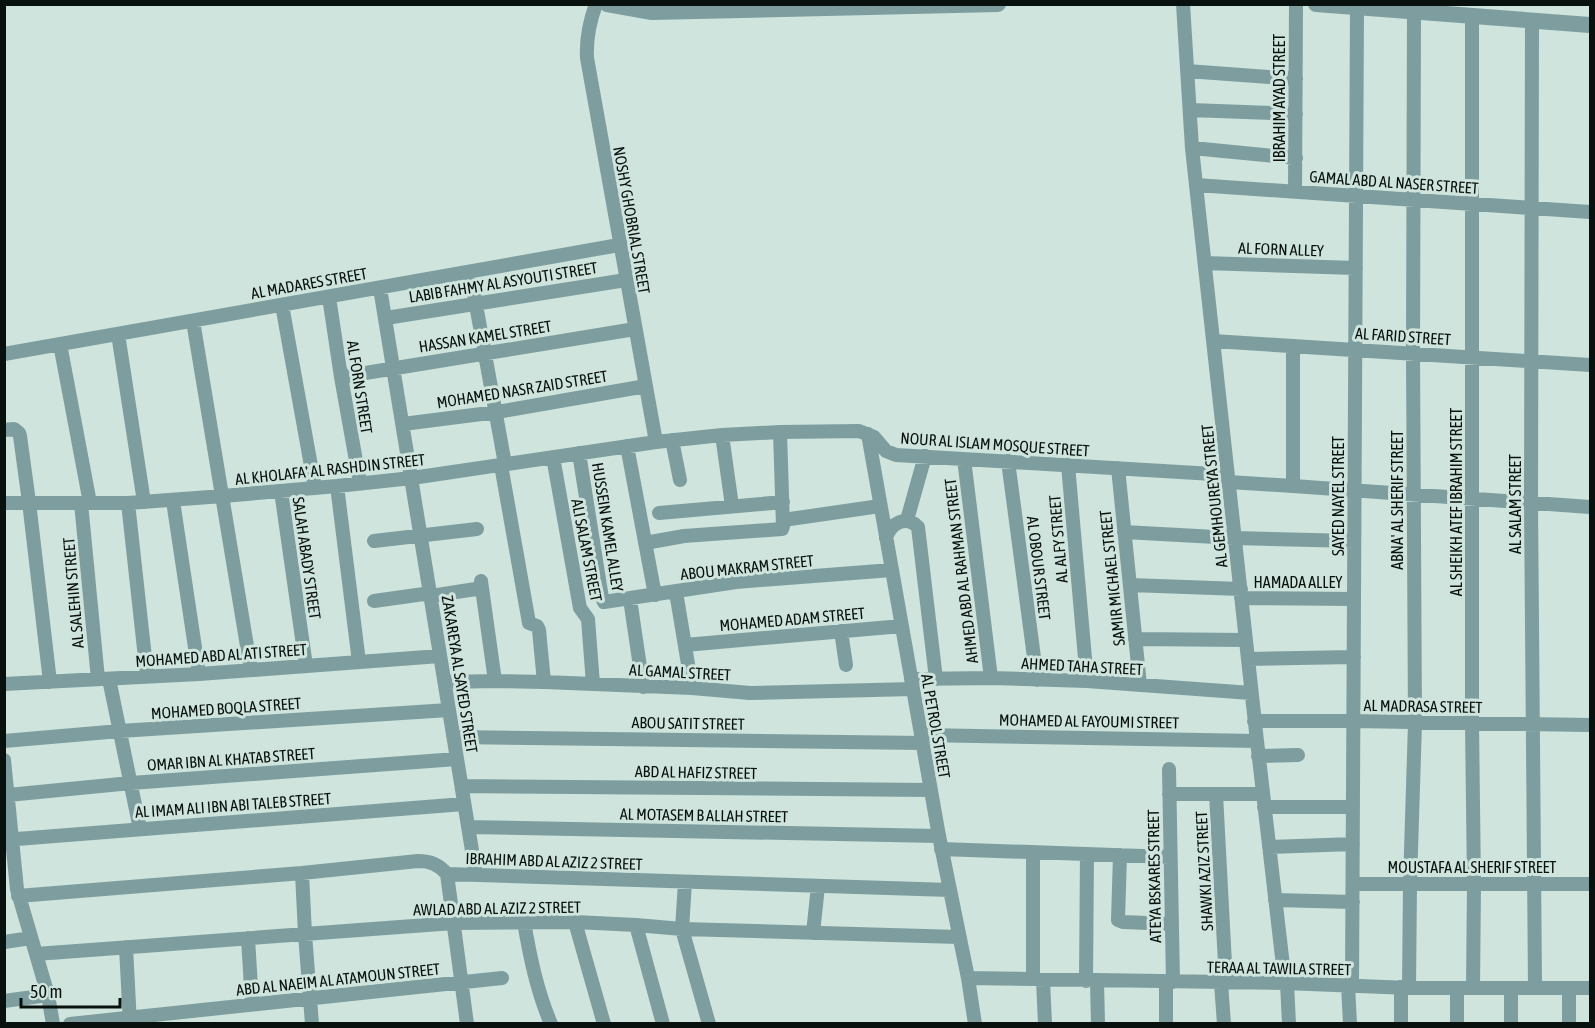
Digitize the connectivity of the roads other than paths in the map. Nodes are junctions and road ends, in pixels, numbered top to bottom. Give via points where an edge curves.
1 (596, 4) edge
2 (607, 4) edge
3 (998, 4) edge
4 (1183, 4) edge
5 (1296, 4) edge
6 (1316, 4) edge
7 (1357, 8) junction
8 (1414, 12) junction
9 (1472, 16) junction
10 (1532, 21) junction
11 (1590, 26) edge
12 (1187, 71) junction
13 (1296, 79) junction
14 (1190, 110) junction
15 (1296, 114) junction
16 (1192, 148) junction
17 (1296, 158) junction
18 (1196, 185) junction
19 (1295, 192) junction
20 (1356, 196) junction
21 (1413, 200) junction
22 (1472, 204) junction
23 (1532, 208) junction
24 (1590, 212) edge
25 (619, 245) junction
26 (1204, 263) junction
27 (1356, 268) junction
28 (470, 272) junction
29 (626, 280) junction
30 (380, 288) junction
31 (329, 297) junction
32 (476, 303) junction
33 (282, 305) junction
34 (386, 318) junction
35 (193, 321) junction
36 (635, 329) junction
37 (118, 334) junction
38 (1213, 340) junction
39 (60, 344) junction
40 (1293, 345) junction
41 (1356, 350) junction
42 (485, 353) junction
43 (1413, 353) junction
44 (4, 354) edge
45 (1473, 357) junction
46 (1531, 361) junction
47 (1590, 365) edge
48 (394, 368) junction
49 (341, 377) junction
50 (646, 386) junction
51 (496, 412) junction
52 (403, 424) junction
53 (4, 430) edge
54 (780, 432) junction
55 (868, 434) junction
56 (722, 435) junction
57 (672, 440) junction
58 (656, 442) junction
59 (627, 447) junction
60 (579, 453) junction
61 (925, 456) junction
62 (553, 457) junction
63 (964, 459) junction
64 (1008, 462) junction
65 (503, 465) junction
66 (1068, 465) junction
67 (1118, 468) junction
68 (412, 478) junction
69 (680, 480) dead end
70 (360, 483) junction
71 (1229, 483) junction
72 (337, 486) junction
73 (1293, 486) junction
74 (315, 488) junction
75 (1355, 490) junction
76 (281, 491) junction
77 (1414, 494) junction
78 (223, 496) junction
79 (1473, 498) junction
80 (173, 501) junction
81 (29, 502) junction
82 (144, 502) junction
83 (783, 502) junction
84 (4, 503) edge
85 (85, 503) junction
86 (128, 503) junction
87 (1531, 503) junction
88 (732, 506) junction
89 (880, 506) junction
90 (1590, 507) edge
91 (659, 513) dead end
92 (907, 520) junction
93 (783, 523) junction
94 (477, 529) dead end
95 (1124, 532) junction
96 (421, 535) junction
97 (886, 538) junction
98 (1234, 538) junction
99 (374, 541) dead end
100 (1354, 541) junction
101 (645, 543) junction
102 (892, 570) junction
103 (1130, 585) junction
104 (676, 592) junction
105 (1241, 594) junction
106 (431, 595) junction
107 (655, 595) junction
108 (630, 599) junction
109 (1354, 599) junction
110 (374, 601) dead end
111 (607, 603) joint
112 (902, 626) junction
113 (841, 631) junction
114 (1135, 639) junction
115 (1245, 640) junction
116 (685, 645) junction
117 (440, 656) junction
118 (1354, 657) junction
119 (1248, 659) junction
120 (359, 662) junction
121 (846, 665) dead end
122 (306, 666) junction
123 (252, 670) junction
124 (200, 674) junction
125 (147, 676) junction
126 (991, 678) junction
127 (103, 679) junction
128 (936, 679) junction
129 (1037, 680) junction
130 (495, 681) junction
131 (1087, 681) junction
132 (50, 682) junction
133 (445, 682) junction
134 (544, 682) junction
135 (4, 684) edge
136 (594, 684) junction
137 (912, 684) junction
138 (1140, 685) junction
139 (643, 687) junction
140 (692, 688) junction
141 (1251, 693) junction
142 (449, 710) junction
143 (1254, 721) junction
144 (1354, 721) junction
145 (1415, 723) junction
146 (1472, 723) junction
147 (1533, 724) junction
148 (1590, 725) edge
149 (120, 731) junction
150 (454, 737) junction
151 (921, 739) junction
152 (4, 741) edge
153 (1257, 741) junction
154 (1298, 755) dead end
155 (1258, 756) junction
156 (457, 759) junction
157 (4, 760) edge
158 (1169, 769) dead end
159 (131, 783) junction
160 (462, 786) junction
161 (930, 790) junction
162 (7, 793) edge
163 (1169, 794) junction
164 (1216, 794) junction
165 (1263, 800) junction
166 (464, 804) junction
167 (1353, 807) junction
168 (468, 827) junction
169 (140, 829) junction
170 (8, 839) edge
171 (940, 842) junction
172 (1353, 844) junction
173 (1269, 847) junction
174 (1033, 852) junction
175 (1087, 854) junction
176 (1120, 855) junction
177 (1170, 857) junction
178 (302, 873) junction
179 (447, 874) junction
180 (476, 875) junction
181 (685, 882) junction
182 (1410, 883) junction
183 (1353, 884) junction
184 (1474, 884) junction
185 (1535, 884) junction
186 (1590, 884) edge
187 (818, 886) junction
188 (950, 890) junction
189 (13, 891) edge
190 (1275, 900) junction
191 (1353, 902) junction
192 (524, 922) junction
193 (575, 922) junction
194 (454, 923) junction
195 (1172, 924) junction
196 (636, 925) junction
197 (682, 929) junction
198 (813, 933) junction
199 (305, 934) junction
200 (959, 937) junction
201 (31, 938) junction
202 (248, 938) junction
203 (4, 942) edge
204 (126, 947) junction
205 (36, 954) junction
206 (502, 978) dead end
207 (968, 978) junction
208 (1038, 980) junction
209 (1092, 981) junction
210 (462, 982) junction
211 (1169, 982) junction
212 (1224, 983) junction
213 (1286, 983) junction
214 (1350, 985) junction
215 (1535, 987) junction
216 (1405, 988) junction
217 (1457, 988) junction
218 (1473, 988) junction
219 (1511, 988) junction
220 (1569, 988) junction
221 (1590, 988) edge
222 (48, 995) junction
223 (310, 999) junction
224 (4, 1001) edge
225 (252, 1004) junction
226 (130, 1020) edge
227 (53, 1023) edge
228 (70, 1023) edge
229 (312, 1023) edge
230 (467, 1023) edge
231 (551, 1023) edge
232 (604, 1023) edge
233 (663, 1023) edge
234 (709, 1023) edge
235 (975, 1023) edge
236 (1045, 1023) edge
237 (1098, 1023) edge
238 (1166, 1023) edge
239 (1224, 1023) edge
240 (1289, 1023) edge
241 (1350, 1023) edge
242 (1401, 1023) edge
243 (1456, 1023) edge
244 (1511, 1023) edge
245 (1569, 1023) edge

1 - 25 street, NOSHY GHOBRIAL STREET via 586,58
2 - 3 street via 652,12
4 - 12 street, AL GEMHOUREYA STREET
5 - 13 street, IBRAHIM AYAD STREET
6 - 7 street
7 - 8 street
7 - 20 street, SAYED NAYEL STREET
8 - 9 street
8 - 21 street, ABNA' AL SHERIF STREET
9 - 10 street
9 - 22 street, AL SHEIKH ATEF IBRAHIM STREET
10 - 11 street
10 - 23 street, AL SALAM STREET
12 - 13 street
12 - 14 street, AL GEMHOUREYA STREET
13 - 15 street, IBRAHIM AYAD STREET
14 - 15 street
14 - 16 street, AL GEMHOUREYA STREET
15 - 17 street, IBRAHIM AYAD STREET
16 - 17 street
16 - 18 street, AL GEMHOUREYA STREET
17 - 19 street, IBRAHIM AYAD STREET
18 - 19 street, GAMAL ABD AL NASER STREET
18 - 26 street, AL GEMHOUREYA STREET
19 - 20 street, GAMAL ABD AL NASER STREET
20 - 21 street, GAMAL ABD AL NASER STREET
20 - 27 street, SAYED NAYEL STREET
21 - 22 street, GAMAL ABD AL NASER STREET
21 - 43 street, ABNA' AL SHERIF STREET
22 - 23 street, GAMAL ABD AL NASER STREET
22 - 45 street, AL SHEIKH ATEF IBRAHIM STREET
23 - 24 street, GAMAL ABD AL NASER STREET
23 - 46 street, AL SALAM STREET
25 - 28 street, AL MADARES STREET
25 - 29 street, NOSHY GHOBRIAL STREET
26 - 27 street, AL FORN ALLEY
26 - 38 street, AL GEMHOUREYA STREET
27 - 41 street, SAYED NAYEL STREET
28 - 30 street, AL MADARES STREET
28 - 32 street
29 - 32 street, LABIB FAHMY AL ASYOUTI STREET
29 - 36 street, NOSHY GHOBRIAL STREET
30 - 31 street, AL MADARES STREET
30 - 34 street, ZAKAREYA AL SAYED STREET
31 - 33 street, AL MADARES STREET
31 - 49 street, AL FORN STREET
32 - 34 street, LABIB FAHMY AL ASYOUTI STREET
32 - 42 street
33 - 35 street, AL MADARES STREET
33 - 74 street
34 - 48 street, ZAKAREYA AL SAYED STREET
35 - 37 street, AL MADARES STREET
35 - 78 street
36 - 42 street, HASSAN KAMEL STREET
36 - 50 street, NOSHY GHOBRIAL STREET
37 - 39 street, AL MADARES STREET
37 - 82 street
38 - 40 street, AL FARID STREET
38 - 71 street, AL GEMHOUREYA STREET
39 - 44 street, AL MADARES STREET
39 - 85 street, AL SALEHIN STREET
40 - 41 street, AL FARID STREET
40 - 73 street
41 - 43 street, AL FARID STREET
41 - 75 street, SAYED NAYEL STREET
42 - 48 street, HASSAN KAMEL STREET
42 - 51 street
43 - 45 street, AL FARID STREET
43 - 77 street, ABNA' AL SHERIF STREET
45 - 46 street, AL FARID STREET
45 - 79 street, AL SHEIKH ATEF IBRAHIM STREET
46 - 47 street, AL FARID STREET
46 - 87 street, AL SALAM STREET
48 - 49 street, HASSAN KAMEL STREET
48 - 52 street, ZAKAREYA AL SAYED STREET
49 - 70 street, AL FORN STREET
50 - 51 street, MOHAMED NASR ZAID STREET
50 - 58 street, NOSHY GHOBRIAL STREET
51 - 52 street, MOHAMED NASR ZAID STREET
51 - 65 street
52 - 68 street, ZAKAREYA AL SAYED STREET
53 - 81 street via 19,433
54 - 55 street via 859,430
54 - 56 street
54 - 83 street
55 - 61 street, NOUR AL ISLAM MOSQUE STREET via 891,454
55 - 89 street, AL PETROL STREET
56 - 57 street
56 - 88 street
57 - 58 street
57 - 69 street
58 - 59 street, AL KHOLAFA' AL RASHDIN STREET
59 - 60 street, AL KHOLAFA' AL RASHDIN STREET
59 - 101 street
60 - 62 street, AL KHOLAFA' AL RASHDIN STREET
60 - 111 street, HUSSEIN KAMEL ALLEY via 602,598
61 - 63 street, NOUR AL ISLAM MOSQUE STREET
61 - 92 street
62 - 65 street, AL KHOLAFA' AL RASHDIN STREET
62 - 136 street, ALI SALAM STREET via 580,608 588,619
63 - 64 street, NOUR AL ISLAM MOSQUE STREET
63 - 126 street, AHMED ABD AL RAHMAN STREET
64 - 66 street, NOUR AL ISLAM MOSQUE STREET
64 - 129 street, AL OBOUR STREET
65 - 68 street, AL KHOLAFA' AL RASHDIN STREET
65 - 134 street via 529,623 539,630
66 - 67 street, NOUR AL ISLAM MOSQUE STREET
66 - 131 street, AL ALFY STREET
67 - 71 street, NOUR AL ISLAM MOSQUE STREET via 1213,474
67 - 95 street, SAMIR MICHAEL STREET
68 - 70 street, AL KHOLAFA' AL RASHDIN STREET
68 - 96 street, ZAKAREYA AL SAYED STREET
70 - 72 street, AL KHOLAFA' AL RASHDIN STREET
71 - 73 street, NOUR AL ISLAM MOSQUE STREET
71 - 98 street, AL GEMHOUREYA STREET
72 - 74 street, AL KHOLAFA' AL RASHDIN STREET
72 - 120 street
73 - 75 street, NOUR AL ISLAM MOSQUE STREET
74 - 76 street, AL KHOLAFA' AL RASHDIN STREET
75 - 77 street, NOUR AL ISLAM MOSQUE STREET
75 - 100 street, SAYED NAYEL STREET
76 - 78 street, AL KHOLAFA' AL RASHDIN STREET
76 - 122 street, SALAH ABADY STREET
77 - 79 street, NOUR AL ISLAM MOSQUE STREET
77 - 145 street, ABNA' AL SHERIF STREET
78 - 80 street, AL KHOLAFA' AL RASHDIN STREET
78 - 123 street
79 - 87 street, NOUR AL ISLAM MOSQUE STREET
79 - 146 street, AL SHEIKH ATEF IBRAHIM STREET
80 - 82 street, AL KHOLAFA' AL RASHDIN STREET
80 - 124 street
81 - 84 street, AL KHOLAFA' AL RASHDIN STREET
81 - 85 street, AL KHOLAFA' AL RASHDIN STREET
81 - 132 street
82 - 86 street, AL KHOLAFA' AL RASHDIN STREET
83 - 88 street
83 - 93 street
85 - 86 street, AL KHOLAFA' AL RASHDIN STREET
85 - 127 street, AL SALEHIN STREET
86 - 125 street
87 - 90 street, NOUR AL ISLAM MOSQUE STREET
87 - 147 street, AL SALAM STREET
88 - 91 street
89 - 93 street
89 - 97 street, AL PETROL STREET
92 - 97 street via 895,523
92 - 128 street via 918,526
93 - 101 street via 780,529
94 - 96 street
95 - 98 street
95 - 103 street, SAMIR MICHAEL STREET
96 - 99 street
96 - 106 street, ZAKAREYA AL SAYED STREET
97 - 102 street, AL PETROL STREET
98 - 100 street
98 - 105 street, AL GEMHOUREYA STREET
100 - 109 street, SAYED NAYEL STREET
101 - 107 street
102 - 104 street, ABOU MAKRAM STREET via 736,582
102 - 112 street, AL PETROL STREET
103 - 105 street, HAMADA ALLEY
103 - 114 street, SAMIR MICHAEL STREET
104 - 107 street, ABOU MAKRAM STREET
104 - 116 street
105 - 109 street, HAMADA ALLEY
105 - 115 street, AL GEMHOUREYA STREET
106 - 110 street
106 - 117 street, ZAKAREYA AL SAYED STREET
106 - 130 street via 481,585
107 - 108 street, ABOU MAKRAM STREET
108 - 111 street, ABOU MAKRAM STREET
108 - 139 street
109 - 118 street, SAYED NAYEL STREET
112 - 113 street, MOHAMED ADAM STREET
112 - 137 street, AL PETROL STREET
113 - 116 street, MOHAMED ADAM STREET
113 - 121 street
114 - 115 street
114 - 138 street, SAMIR MICHAEL STREET
115 - 119 street, AL GEMHOUREYA STREET
116 - 140 street
117 - 120 street, MOHAMED ABD AL ATI STREET
117 - 133 street, ZAKAREYA AL SAYED STREET
118 - 119 street
118 - 144 street, SAYED NAYEL STREET
119 - 141 street, AL GEMHOUREYA STREET
120 - 122 street, MOHAMED ABD AL ATI STREET
122 - 123 street, MOHAMED ABD AL ATI STREET
123 - 124 street, MOHAMED ABD AL ATI STREET
124 - 125 street, MOHAMED ABD AL ATI STREET
125 - 127 street, MOHAMED ABD AL ATI STREET
126 - 128 street, AHMED TAHA STREET
126 - 129 street, AHMED TAHA STREET
127 - 132 street, MOHAMED ABD AL ATI STREET
127 - 149 street, AL SALEHIN STREET
128 - 137 street, AHMED TAHA STREET
129 - 131 street, AHMED TAHA STREET
130 - 133 street, AL GAMAL STREET
130 - 134 street, AL GAMAL STREET
131 - 138 street, AHMED TAHA STREET
132 - 135 street, MOHAMED ABD AL ATI STREET
133 - 142 street, ZAKAREYA AL SAYED STREET
134 - 136 street, AL GAMAL STREET
136 - 139 street, AL GAMAL STREET
137 - 140 street, AL GAMAL STREET via 750,693
137 - 151 street, AL PETROL STREET
138 - 141 street, AHMED TAHA STREET
139 - 140 street, AL GAMAL STREET
141 - 143 street, AL GEMHOUREYA STREET
142 - 149 street, MOHAMED BOQLA STREET
142 - 150 street, ZAKAREYA AL SAYED STREET
143 - 144 street, AL MADRASA STREET
143 - 153 street, AL GEMHOUREYA STREET
144 - 145 street, AL MADRASA STREET
144 - 167 street, SAYED NAYEL STREET
145 - 146 street, AL MADRASA STREET
145 - 182 street, ABNA' AL SHERIF STREET
146 - 147 street, AL MADRASA STREET
146 - 184 street, AL SHEIKH ATEF IBRAHIM STREET
147 - 148 street, AL MADRASA STREET
147 - 185 street, AL SALAM STREET
149 - 152 street, MOHAMED BOQLA STREET
149 - 159 street, AL SALEHIN STREET
150 - 151 street, ABOU SATIT STREET
150 - 156 street, ZAKAREYA AL SAYED STREET
151 - 153 street, MOHAMED AL FAYOUMI STREET
151 - 161 street, AL PETROL STREET
153 - 155 street, AL GEMHOUREYA STREET
154 - 155 street
155 - 165 street, AL GEMHOUREYA STREET
156 - 159 street, OMAR IBN AL KHATAB STREET
156 - 160 street, ZAKAREYA AL SAYED STREET
157 - 162 street
158 - 163 street, ATEYA BSKARES STREET
159 - 162 street, OMAR IBN AL KHATAB STREET
159 - 169 street, AL SALEHIN STREET
160 - 161 street, ABD AL HAFIZ STREET
160 - 166 street, ZAKAREYA AL SAYED STREET
161 - 171 street, AL PETROL STREET
162 - 170 street
163 - 164 street
163 - 177 street, ATEYA BSKARES STREET
164 - 165 street
164 - 212 street, SHAWKI AZIZ STREET
165 - 167 street
165 - 173 street, AL GEMHOUREYA STREET
166 - 168 street, ZAKAREYA AL SAYED STREET
166 - 169 street, AL IMAM ALI IBN ABI TALEB STREET
167 - 172 street, SAYED NAYEL STREET
168 - 171 street, AL MOTASEM B ALLAH STREET
168 - 180 street, ZAKAREYA AL SAYED STREET
169 - 170 street, AL IMAM ALI IBN ABI TALEB STREET
170 - 189 street
171 - 174 street, AL MOTASEM B ALLAH STREET
171 - 188 street, AL PETROL STREET
172 - 173 street
172 - 183 street, SAYED NAYEL STREET
173 - 190 street, AL GEMHOUREYA STREET
174 - 175 street, AL MOTASEM B ALLAH STREET
174 - 208 street
175 - 176 street, AL MOTASEM B ALLAH STREET
175 - 209 street
176 - 177 street, AL MOTASEM B ALLAH STREET
176 - 195 street via 1118,920
177 - 195 street, ATEYA BSKARES STREET
178 - 179 street, IBRAHIM ABD AL AZIZ 2 STREET via 427,861
178 - 189 street, IBRAHIM ABD AL AZIZ 2 STREET
178 - 199 street
179 - 180 street, IBRAHIM ABD AL AZIZ 2 STREET
179 - 194 street
180 - 181 street, IBRAHIM ABD AL AZIZ 2 STREET
181 - 187 street, IBRAHIM ABD AL AZIZ 2 STREET
181 - 197 street
182 - 183 street, MOUSTAFA AL SHERIF STREET
182 - 184 street, MOUSTAFA AL SHERIF STREET
182 - 216 street, ABNA' AL SHERIF STREET
183 - 191 street, SAYED NAYEL STREET
184 - 185 street, MOUSTAFA AL SHERIF STREET
184 - 218 street, AL SHEIKH ATEF IBRAHIM STREET
185 - 186 street, MOUSTAFA AL SHERIF STREET
185 - 215 street, AL SALAM STREET
187 - 188 street, IBRAHIM ABD AL AZIZ 2 STREET
187 - 198 street
188 - 200 street, AL PETROL STREET
189 - 201 street
190 - 191 street
190 - 213 street, AL GEMHOUREYA STREET
191 - 214 street, SAYED NAYEL STREET
192 - 193 street, AWLAD ABD AL AZIZ 2 STREET
192 - 194 street, AWLAD ABD AL AZIZ 2 STREET
192 - 231 street via 538,986
193 - 196 street, AWLAD ABD AL AZIZ 2 STREET
193 - 232 street
194 - 199 street, AWLAD ABD AL AZIZ 2 STREET
194 - 210 street
195 - 211 street, ATEYA BSKARES STREET
196 - 197 street, AWLAD ABD AL AZIZ 2 STREET
196 - 233 street
197 - 198 street, AWLAD ABD AL AZIZ 2 STREET
197 - 234 street
198 - 200 street, AWLAD ABD AL AZIZ 2 STREET
199 - 202 street, AWLAD ABD AL AZIZ 2 STREET
199 - 223 street
200 - 207 street, AL PETROL STREET
201 - 203 street
201 - 205 street
202 - 204 street, AWLAD ABD AL AZIZ 2 STREET
202 - 225 street
204 - 205 street, AWLAD ABD AL AZIZ 2 STREET
204 - 226 street
205 - 222 street
206 - 210 street, ABD AL NAEIM AL ATAMOUN STREET
207 - 208 street, TERAA AL TAWILA STREET
207 - 235 street, AL PETROL STREET
208 - 209 street, TERAA AL TAWILA STREET
208 - 236 street
209 - 211 street, TERAA AL TAWILA STREET
209 - 237 street
210 - 223 street, ABD AL NAEIM AL ATAMOUN STREET
210 - 230 street
211 - 212 street, TERAA AL TAWILA STREET
211 - 238 street, ATEYA BSKARES STREET
212 - 213 street, TERAA AL TAWILA STREET
212 - 239 street, SHAWKI AZIZ STREET
213 - 214 street, TERAA AL TAWILA STREET
213 - 240 street
214 - 216 street, TERAA AL TAWILA STREET
214 - 241 street, SAYED NAYEL STREET
215 - 219 street, TERAA AL TAWILA STREET
215 - 220 street, TERAA AL TAWILA STREET
216 - 217 street, TERAA AL TAWILA STREET
216 - 242 street, ABNA' AL SHERIF STREET
217 - 218 street, TERAA AL TAWILA STREET
217 - 243 street
218 - 219 street, TERAA AL TAWILA STREET
219 - 244 street
220 - 221 street, TERAA AL TAWILA STREET
220 - 245 street
222 - 224 street
222 - 227 street
223 - 225 street, ABD AL NAEIM AL ATAMOUN STREET
223 - 229 street
225 - 226 street, ABD AL NAEIM AL ATAMOUN STREET
226 - 228 street, ABD AL NAEIM AL ATAMOUN STREET

